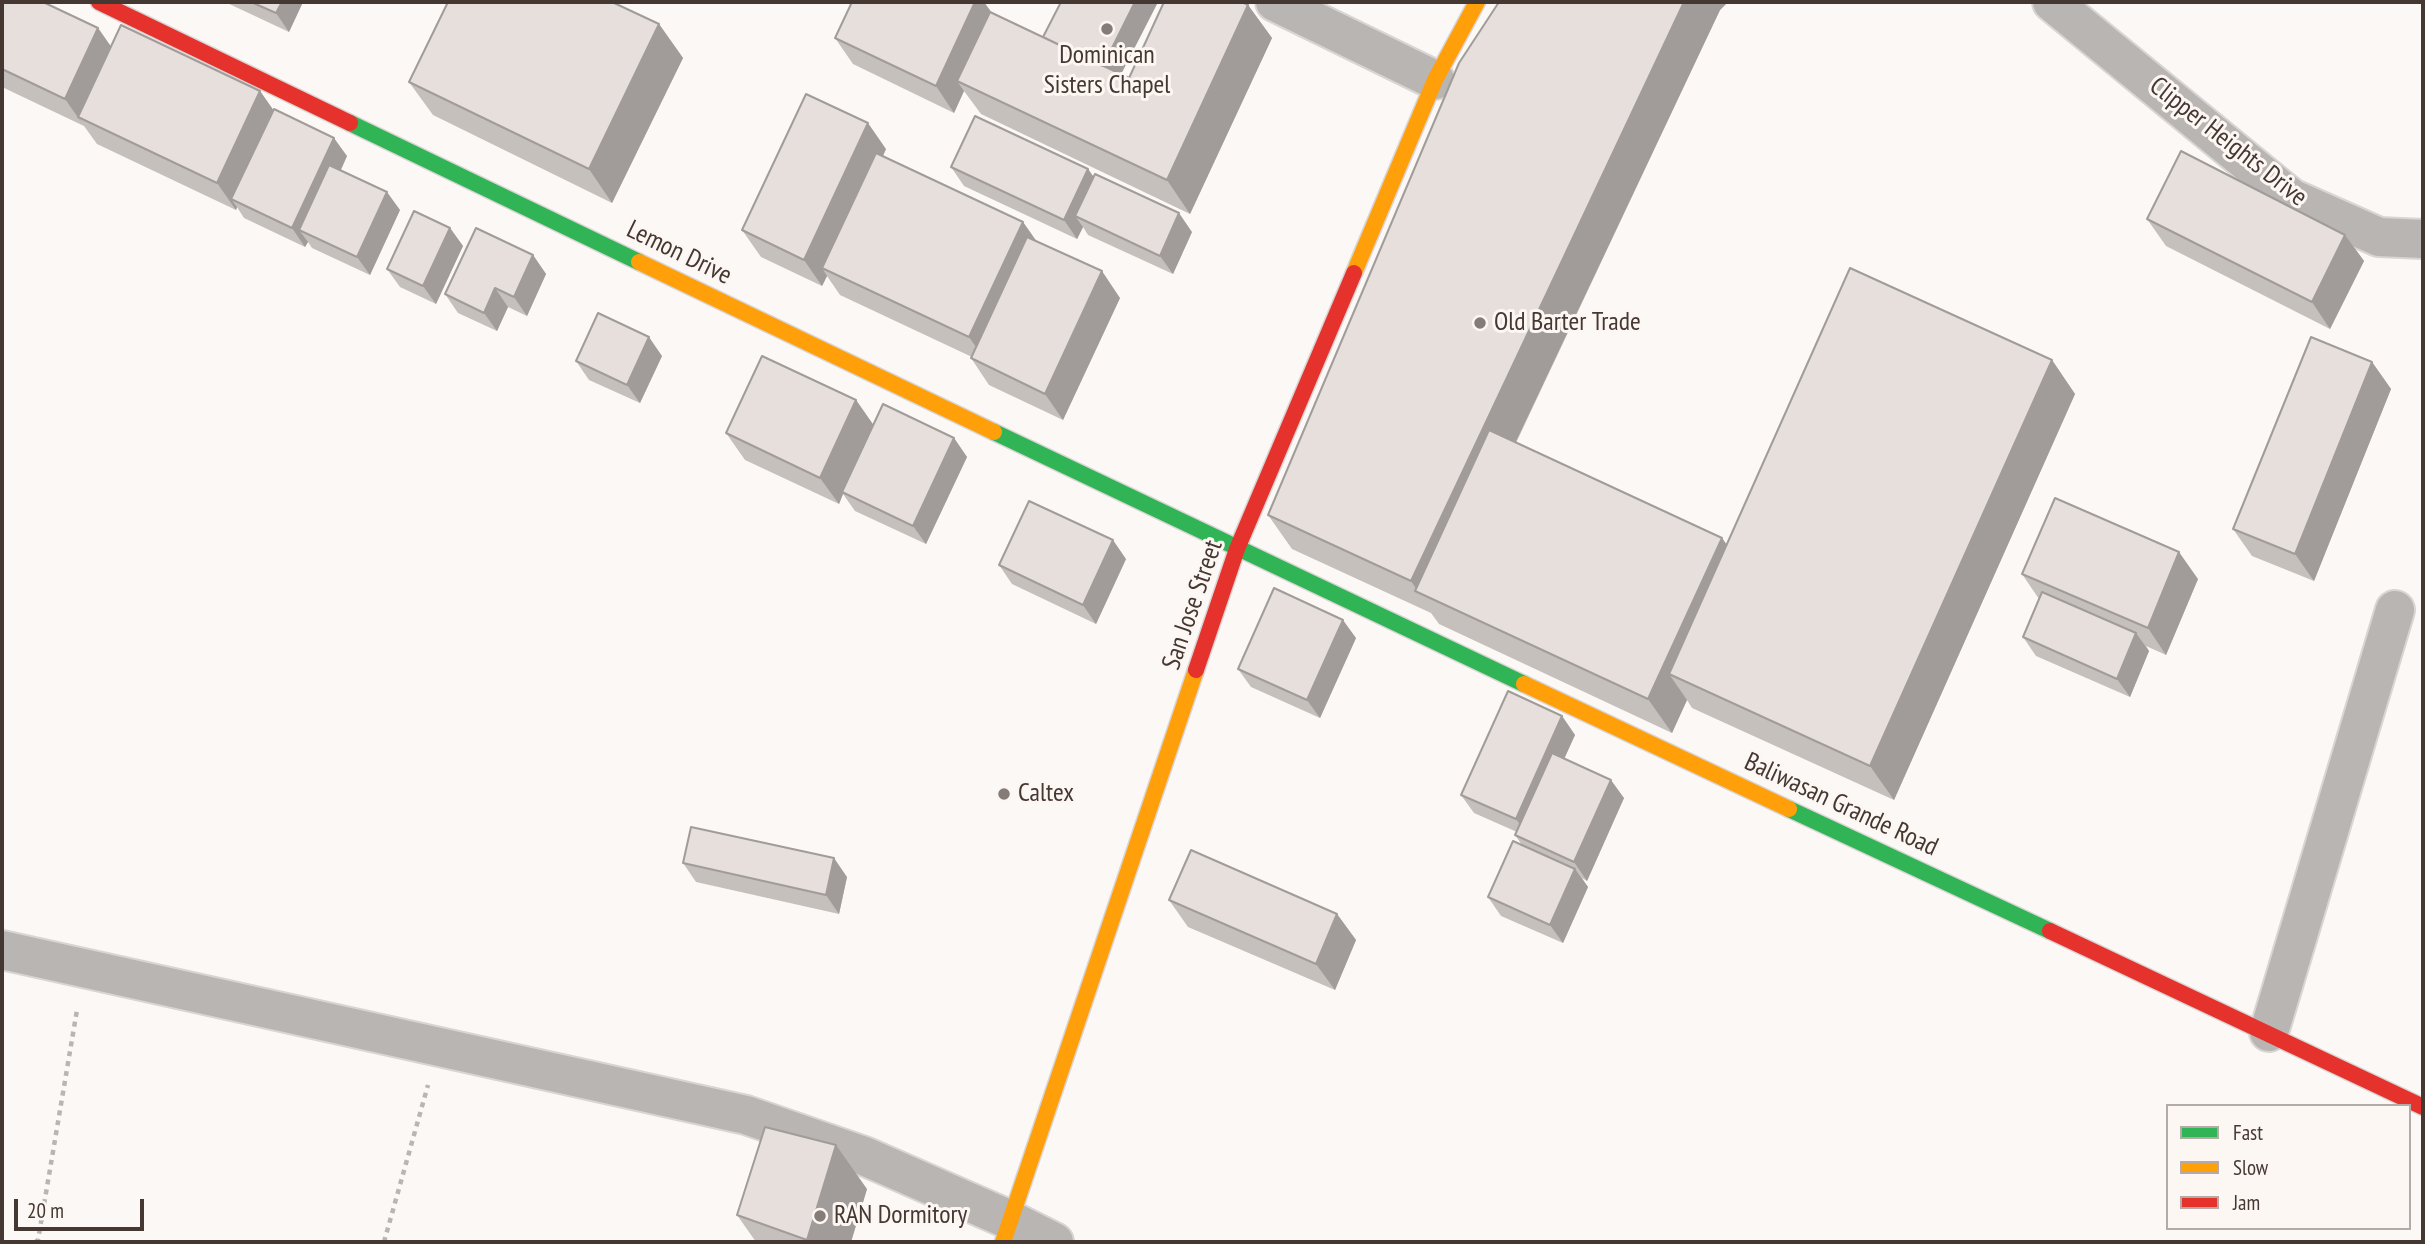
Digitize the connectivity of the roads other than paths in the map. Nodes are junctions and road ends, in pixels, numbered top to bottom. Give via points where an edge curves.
1 (99, 2) edge
2 (1275, 2) edge
3 (1477, 2) edge
4 (2052, 2) edge
5 (1435, 80) junction
6 (2423, 239) edge
7 (1237, 549) junction
8 (2395, 610) dead end
9 (2, 950) edge
10 (2269, 1032) junction
11 (2423, 1107) edge
12 (1007, 1231) edge
13 (1054, 1242) edge

1 - 7 street, Lemon Drive
2 - 5 street
3 - 5 street, San Jose Street
4 - 6 street, Clipper Heights Drive via 2291,198 2379,237
5 - 7 street, San Jose Street
7 - 10 street, Baliwasan Grande Road
7 - 12 street, San Jose Street
8 - 10 street
9 - 12 street via 746,1115 864,1156
10 - 11 street, Baliwasan Grande Road
12 - 13 street

